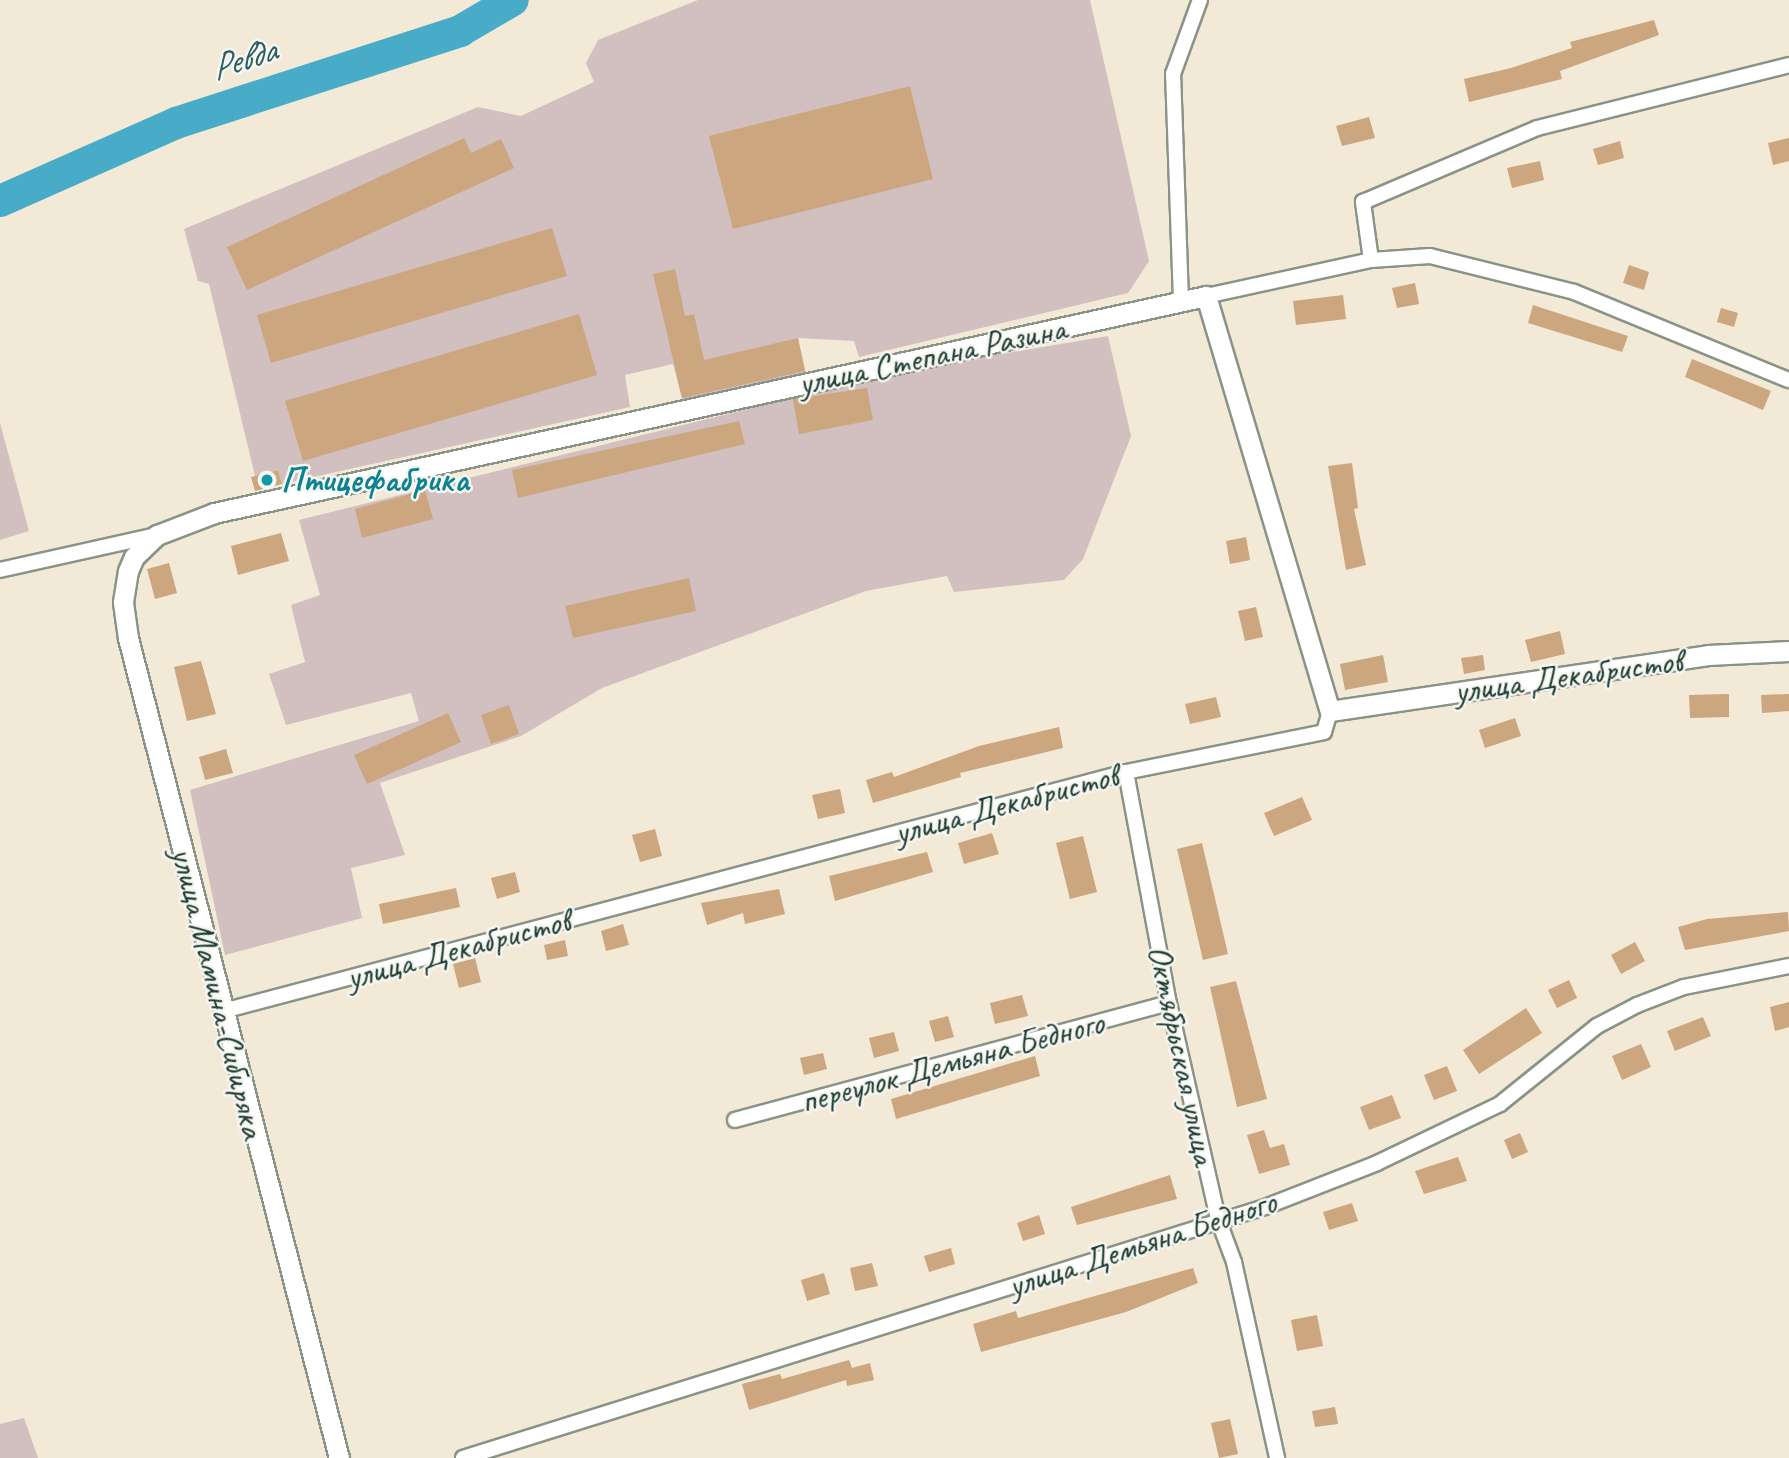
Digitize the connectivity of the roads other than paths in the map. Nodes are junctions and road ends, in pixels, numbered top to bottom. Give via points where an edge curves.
1 (1200, 0) edge
2 (1789, 65) edge
3 (1371, 260) junction
4 (1206, 296) junction
5 (1181, 300) junction
6 (1789, 380) edge
7 (157, 535) junction
8 (0, 570) edge
9 (1789, 652) edge
10 (1330, 711) junction
11 (1126, 772) junction
12 (1789, 966) edge
13 (1169, 1003) junction
14 (223, 1011) junction
15 (735, 1120) dead end
16 (1218, 1219) junction
17 (340, 1458) edge
18 (463, 1458) edge
19 (1277, 1458) edge

1 - 5 street via 1178,53 1173,84
2 - 3 street via 1537,128 1363,202
3 - 4 street, улица Степана Разина
3 - 6 street, улица Степана Разина via 1430,256 1562,289
4 - 5 street, улица Степана Разина
4 - 10 street
5 - 7 street, улица Степана Разина via 214,513
7 - 8 street, улица Степана Разина
7 - 14 street, улица Мамина-Сибиряка via 128,571 123,602 128,638
9 - 10 street, улица Декабристов via 1708,655
10 - 11 street, улица Декабристов via 1324,732
11 - 13 street, Октябрьская улица
11 - 14 street, улица Декабристов
12 - 16 street, улица Демьяна Бедного via 1684,987 1637,1005 1597,1026 1500,1104 1377,1163 1265,1207
13 - 15 street, переулок Демьяна Бедного
13 - 16 street, Октябрьская улица
14 - 17 street, улица Мамина-Сибиряка
16 - 18 street, улица Демьяна Бедного
16 - 19 street, Октябрьская улица via 1234,1262

